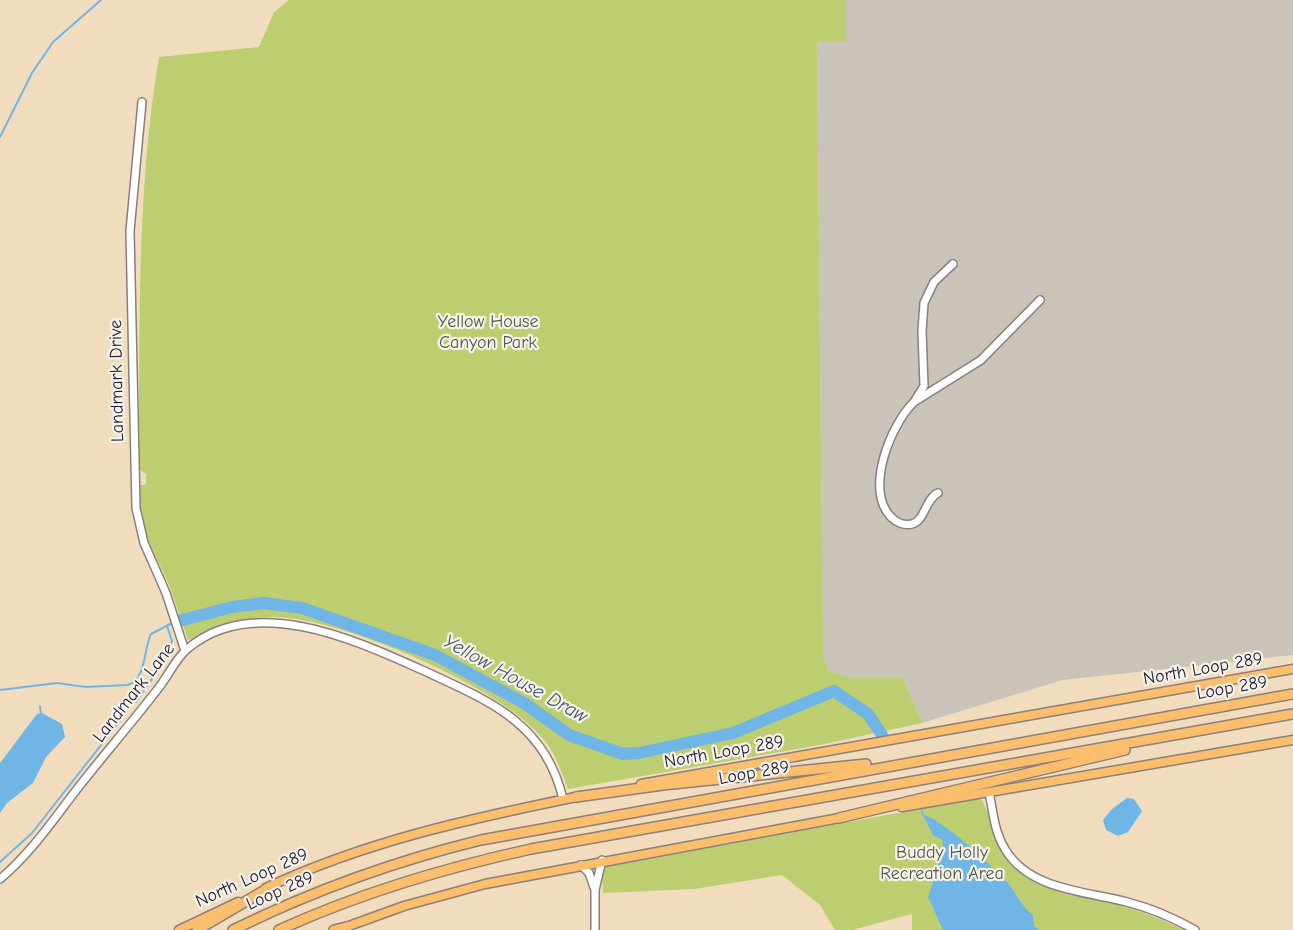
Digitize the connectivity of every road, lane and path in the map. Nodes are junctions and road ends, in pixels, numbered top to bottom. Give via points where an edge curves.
1 (142, 102) dead end
2 (953, 264) dead end
3 (1040, 300) dead end
4 (914, 402) junction
5 (938, 493) dead end
6 (185, 651) junction
7 (1293, 669) edge
8 (1293, 689) edge
9 (1293, 694) edge
10 (1214, 707) junction
11 (1293, 714) edge
12 (1269, 718) junction
13 (1293, 719) edge
14 (1169, 736) junction
15 (1293, 740) edge
16 (907, 762) junction
17 (989, 792) junction
18 (576, 797) junction
19 (563, 799) junction
20 (839, 818) junction
21 (602, 860) junction
22 (580, 864) junction
23 (0, 879) edge
24 (272, 886) junction
25 (595, 890) junction
26 (343, 928) edge
27 (179, 930) edge
28 (197, 930) edge
29 (233, 930) edge
30 (279, 930) edge
31 (334, 930) edge
32 (595, 930) edge
33 (1195, 930) edge

1 - 6 street, Landmark Drive via 130,231 136,508 144,543
2 - 4 street via 934,282 924,303 924,386
3 - 4 street via 981,360
4 - 5 street via 898,420 890,441 880,475 881,502 892,519 910,525 920,519 927,503
6 - 19 street, Landmark Lane via 214,633 263,623 303,626 348,639 459,687 515,720 546,752
6 - 23 street, Landmark Lane via 37,842
7 - 18 main road, North Loop 289
8 - 10 highway
9 - 10 highway, Loop 289
10 - 16 highway, Loop 289
11 - 12 highway, Loop 289
12 - 13 highway
12 - 14 highway, Loop 289
14 - 20 highway via 1149,745
14 - 30 highway, Loop 289 via 531,849 394,885
15 - 17 main road
16 - 18 highway
16 - 29 highway, Loop 289 via 456,846 345,881
17 - 20 main road
17 - 33 street via 1000,840 1028,874 1048,883 1148,909
18 - 19 main road, North Loop 289
19 - 24 main road, North Loop 289 via 394,839
20 - 21 main road
21 - 22 main road
21 - 25 street
22 - 25 street via 589,873
22 - 26 main road via 444,894
24 - 27 main road, North Loop 289
24 - 28 highway
25 - 32 street
26 - 31 highway

